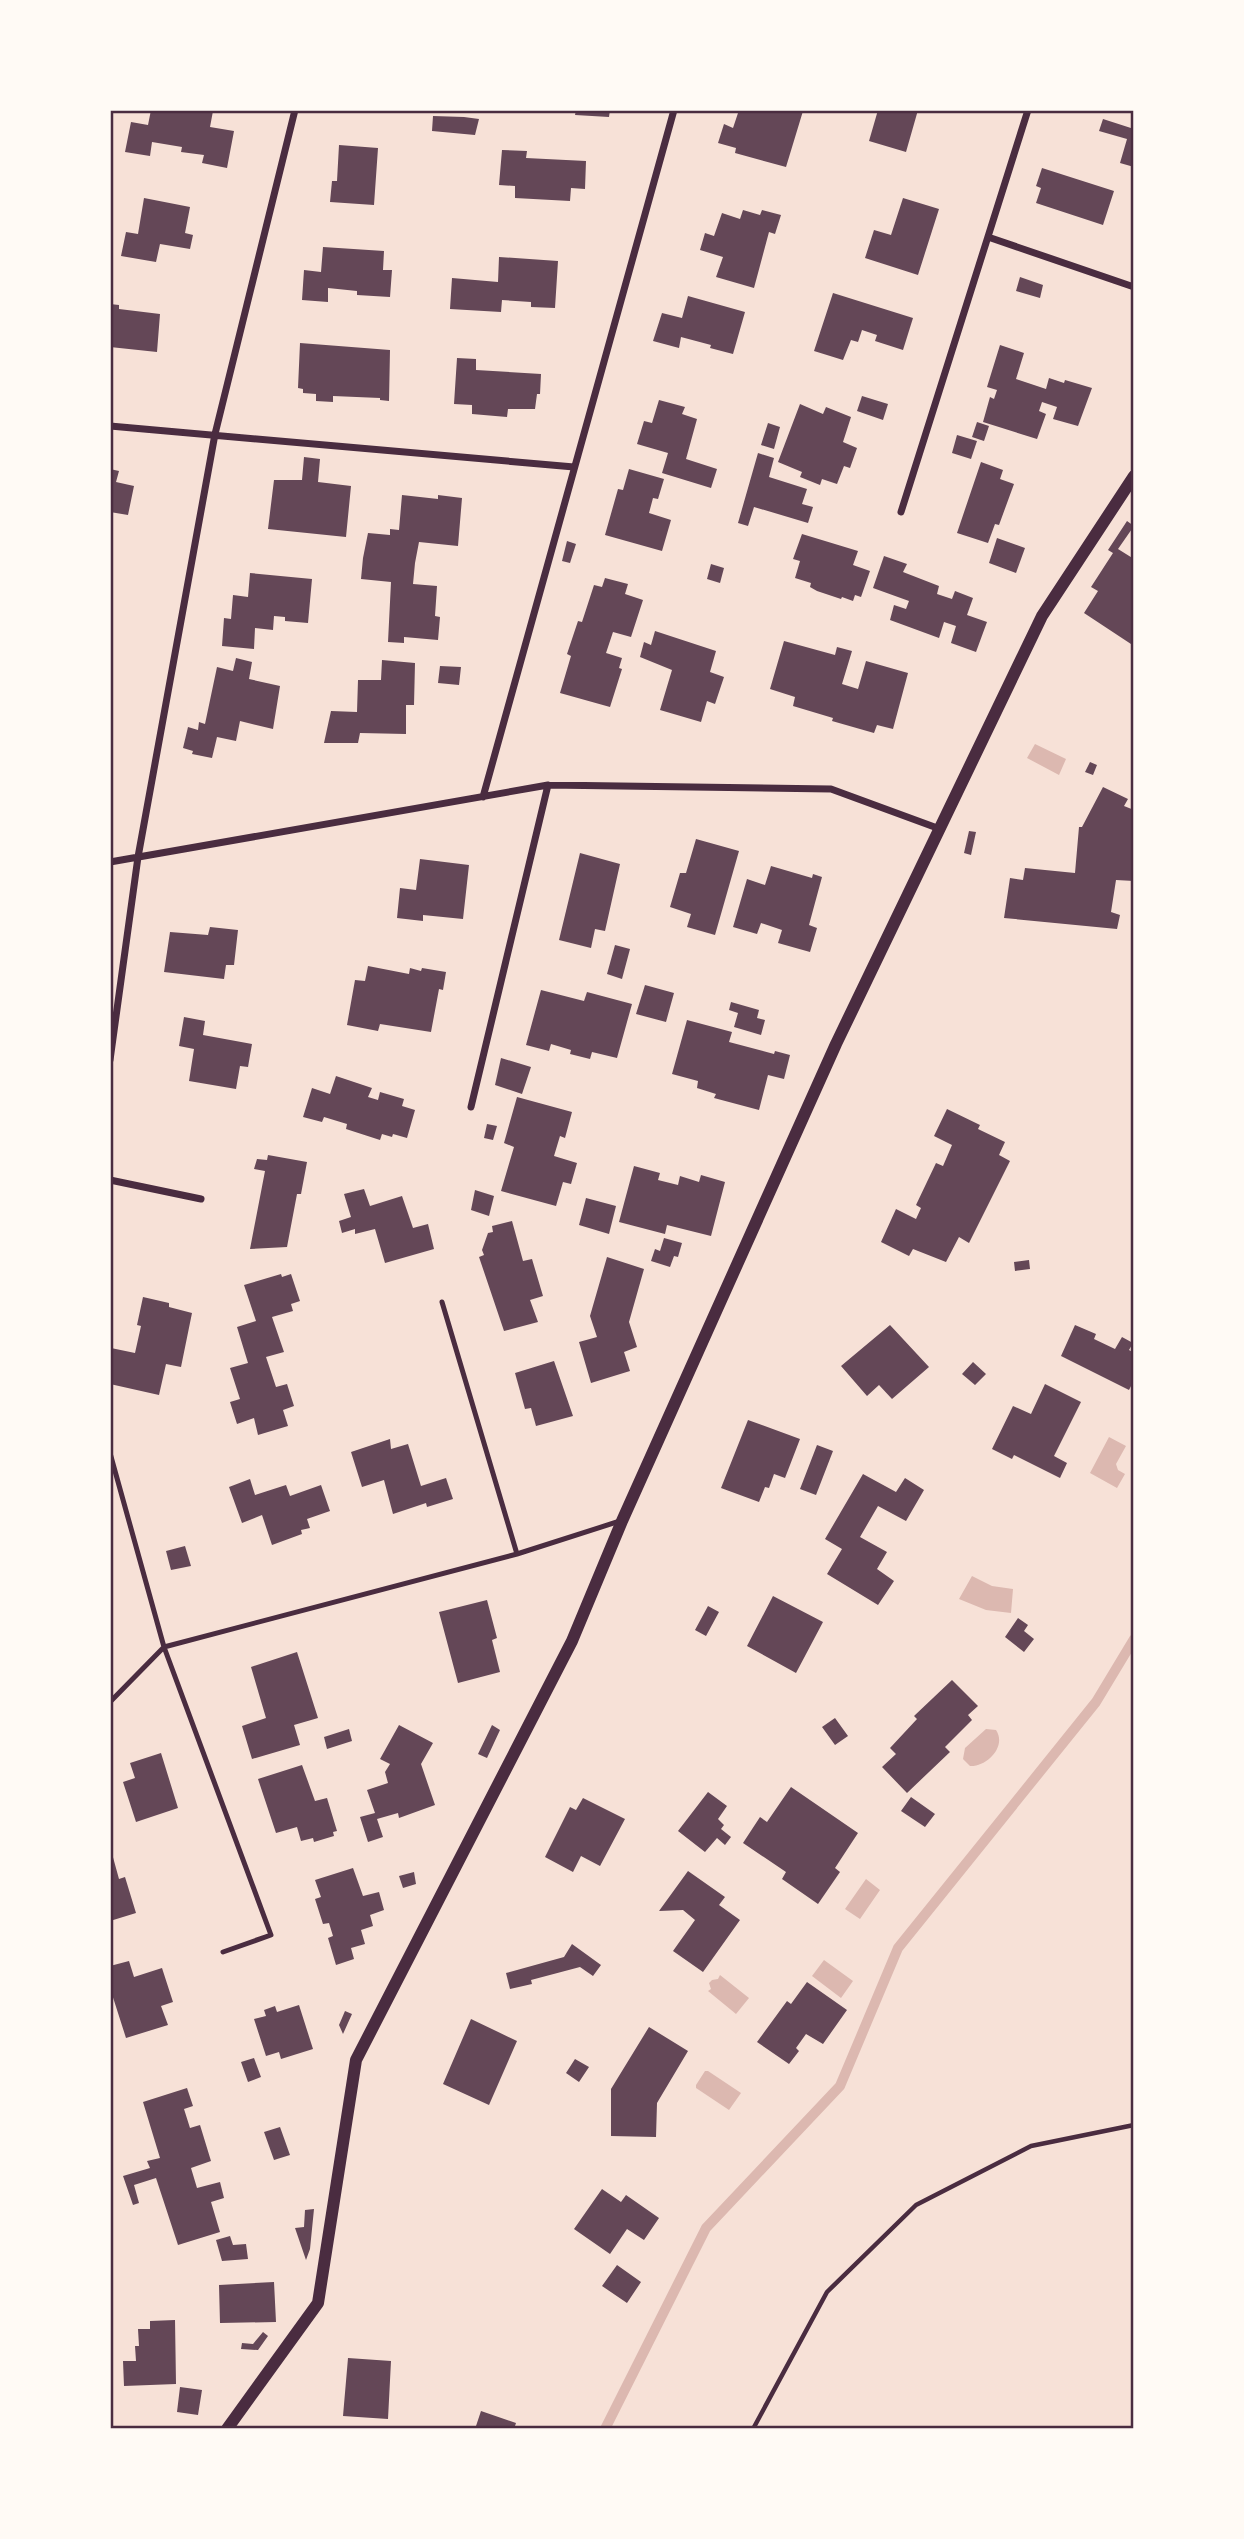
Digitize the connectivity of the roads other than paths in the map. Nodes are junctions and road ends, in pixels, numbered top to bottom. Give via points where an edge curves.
1 (295, 110) edge
2 (674, 110) edge
3 (1028, 110) edge
4 (988, 237) junction
5 (1134, 287) edge
6 (110, 426) edge
7 (215, 434) junction
8 (574, 467) junction
9 (1134, 475) edge
10 (901, 512) dead end
11 (548, 785) junction
12 (482, 797) junction
13 (940, 829) junction
14 (138, 857) junction
15 (110, 862) edge
16 (110, 1060) edge
17 (471, 1107) dead end
18 (110, 1180) edge
19 (201, 1199) dead end
20 (442, 1302) dead end
21 (110, 1453) edge
22 (622, 1521) junction
23 (517, 1554) junction
24 (164, 1647) junction
25 (110, 1702) edge
26 (223, 1952) dead end
27 (227, 2429) edge

1 - 7 street
2 - 8 street
3 - 4 street
4 - 5 street
4 - 10 street
6 - 7 street
7 - 8 street
7 - 14 street
8 - 12 street
9 - 13 street via 1042,616
11 - 12 street
11 - 13 street via 831,789
11 - 17 street
12 - 14 street
13 - 22 street via 836,1044
14 - 15 street
14 - 16 street
18 - 19 street
20 - 23 lane
21 - 24 lane
22 - 23 lane
22 - 27 street via 572,1641 355,2060 318,2303
23 - 24 lane
24 - 25 lane
24 - 26 lane via 271,1935

